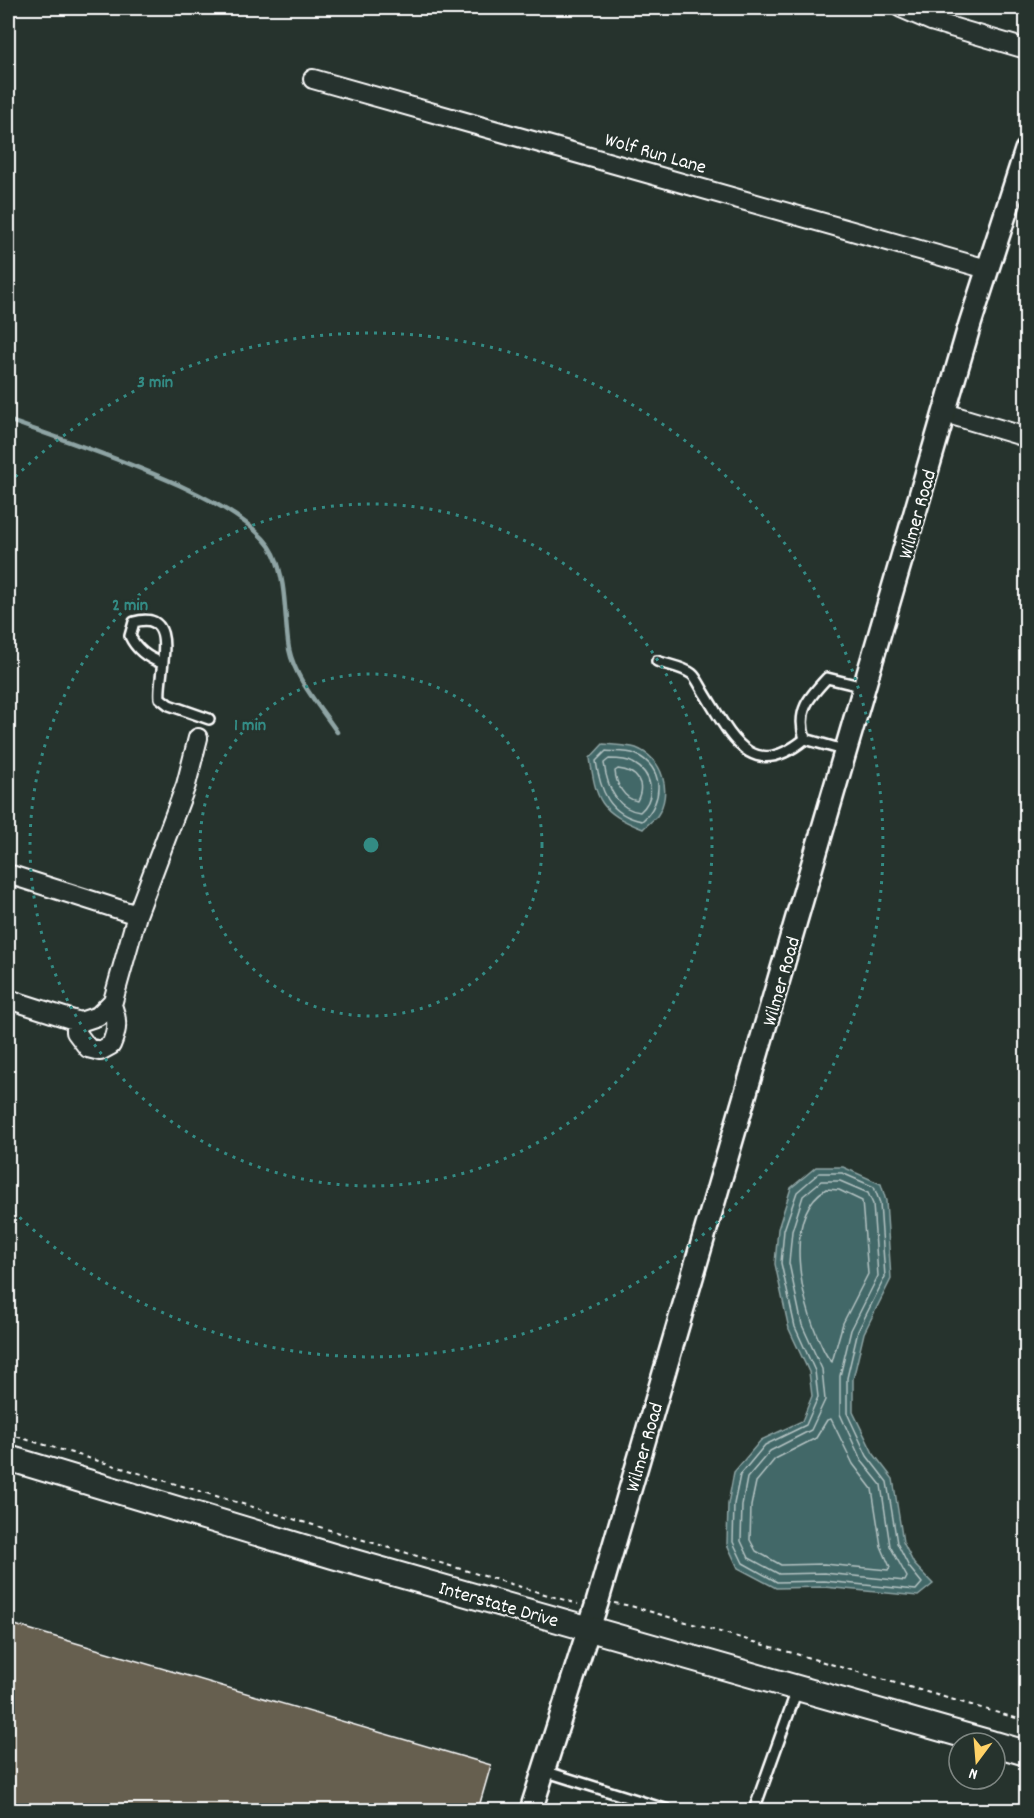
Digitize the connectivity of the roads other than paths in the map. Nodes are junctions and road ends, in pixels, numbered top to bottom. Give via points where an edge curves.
1 (901, 8) edge
2 (1026, 49) edge
3 (313, 79) dead end
4 (1026, 150) edge
5 (987, 269) junction
6 (945, 412) junction
7 (1026, 437) edge
8 (657, 661) dead end
9 (162, 663) junction
10 (865, 688) junction
11 (209, 719) dead end
12 (198, 738) dead end
13 (805, 739) junction
14 (847, 751) junction
15 (8, 874) edge
16 (137, 915) junction
17 (8, 999) edge
18 (111, 1003) junction
19 (76, 1021) junction
20 (8, 1458) edge
21 (589, 1629) junction
22 (798, 1688) junction
23 (948, 1731) edge
24 (1007, 1748) edge
25 (1026, 1753) edge
26 (543, 1770) junction
27 (531, 1810) edge
28 (668, 1810) edge
29 (754, 1810) edge

1 - 2 street via 931,21
3 - 5 street, Wolf Run Lane
4 - 5 street, Wilmer Road
5 - 6 street, Wilmer Road
6 - 7 street
6 - 10 street, Wilmer Road
8 - 13 lane via 693,674 735,742 747,753 773,756
9 - 9 lane via 165,656 160,628 144,619 134,622 130,636 134,644
9 - 11 lane via 160,698
10 - 13 lane via 827,678 802,710
10 - 14 street, Wilmer Road
12 - 16 street via 186,785
13 - 14 lane
14 - 21 street, Wilmer Road
15 - 16 street
16 - 18 street
17 - 19 street
18 - 19 street via 98,1016
18 - 19 street via 117,1017 116,1033 111,1045 100,1051 88,1048 76,1032
20 - 21 main road, Interstate Drive
21 - 22 main road, Interstate Drive
21 - 26 street, Wilmer Road
22 - 23 main road, Interstate Drive
22 - 29 lane
24 - 25 main road, Interstate Drive
26 - 27 street, Wilmer Road
26 - 28 lane

